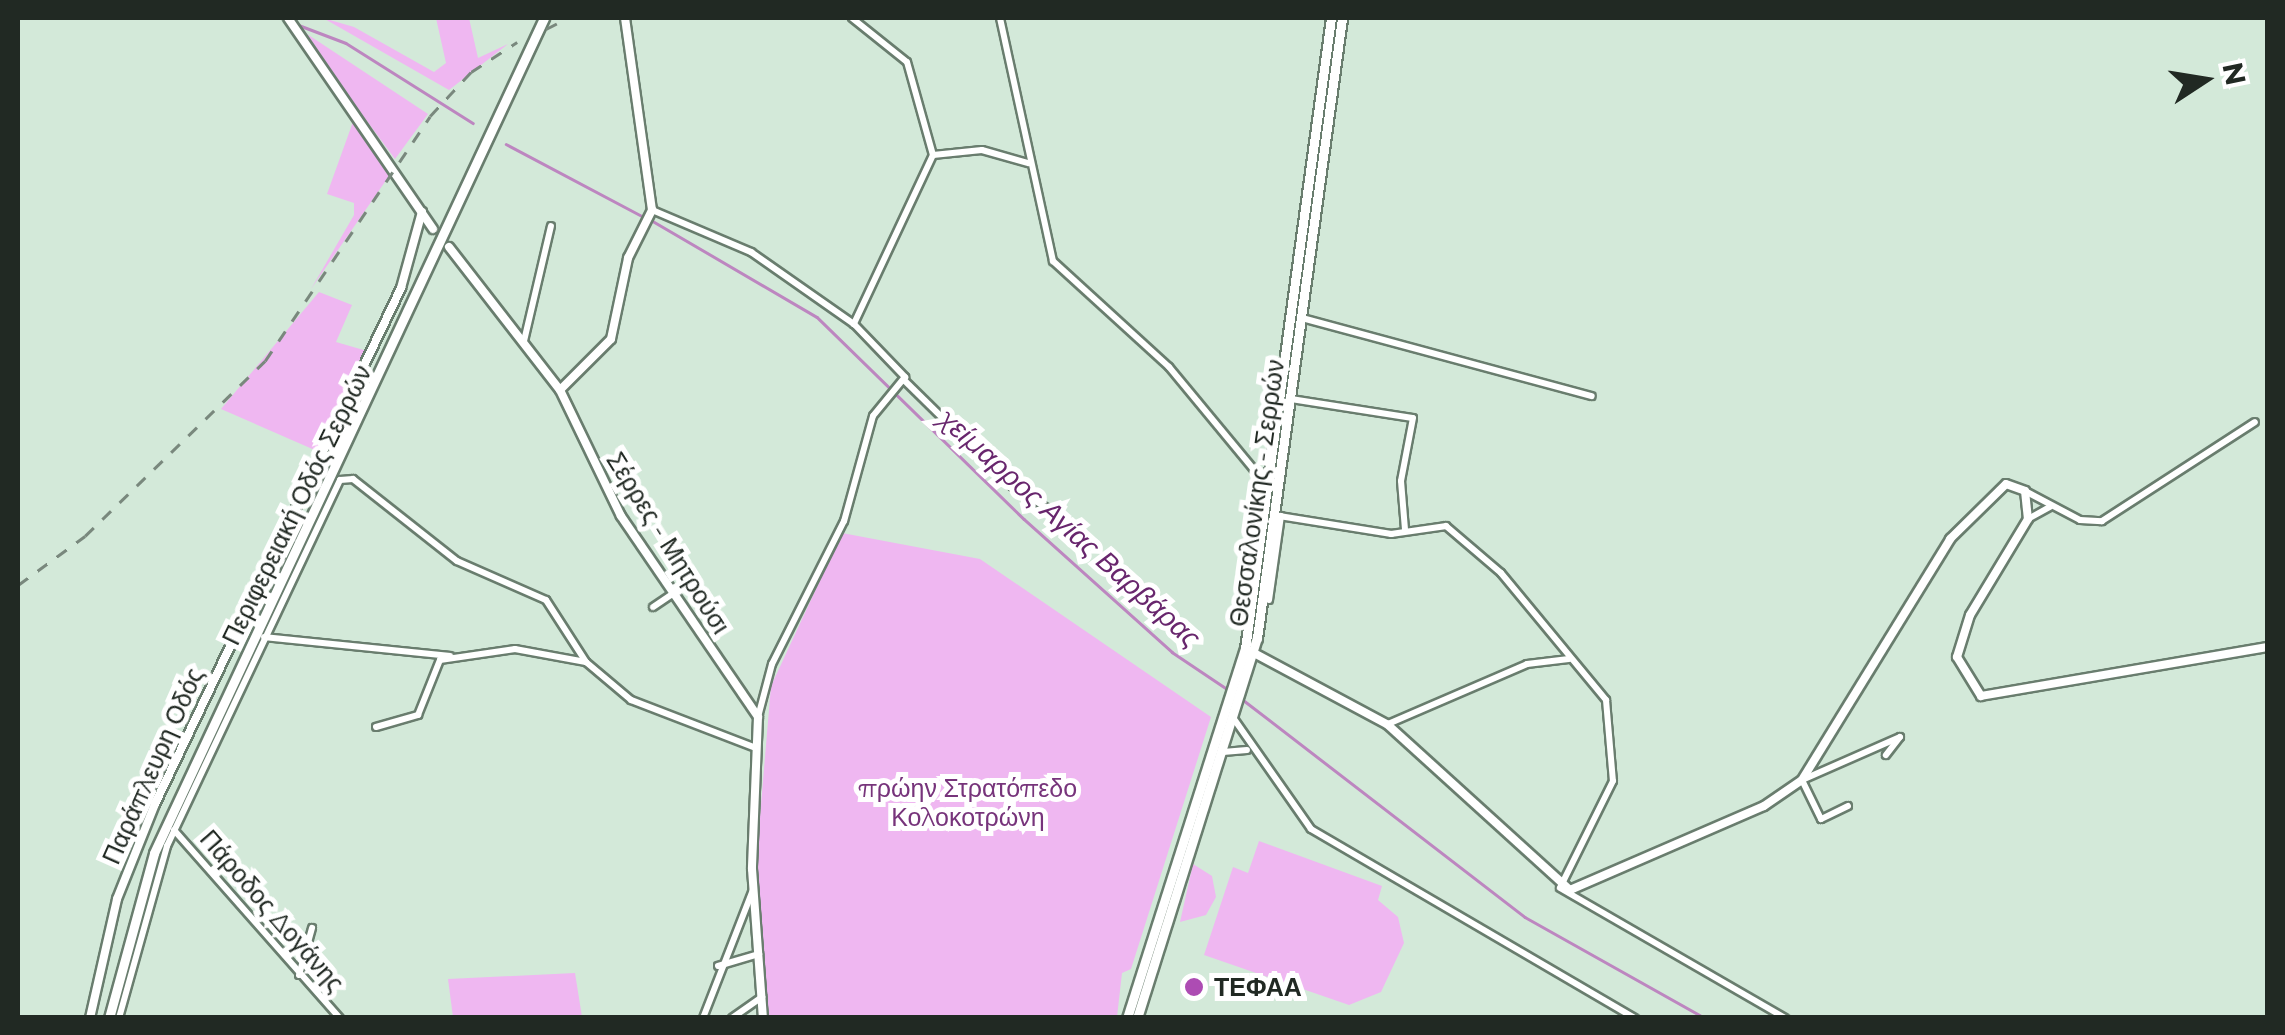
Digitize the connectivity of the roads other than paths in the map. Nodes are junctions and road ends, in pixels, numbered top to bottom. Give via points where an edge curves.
1 (288, 18) edge
2 (544, 18) edge
3 (625, 18) edge
4 (852, 18) edge
5 (1000, 18) edge
6 (1331, 18) edge
7 (1342, 18) edge
8 (933, 155) junction
9 (1029, 163) junction
10 (422, 212) junction
11 (651, 213) junction
12 (551, 226) dead end
13 (433, 229) dead end
14 (449, 247) dead end
15 (1302, 318) junction
16 (854, 324) junction
17 (524, 341) junction
18 (904, 383) junction
19 (560, 390) junction
20 (1592, 396) dead end
21 (1290, 398) junction
22 (2256, 422) dead end
23 (1268, 488) junction
24 (2025, 492) junction
25 (2050, 507) junction
26 (1058, 514) dead end
27 (1273, 515) junction
28 (2028, 519) junction
29 (1406, 530) junction
30 (672, 594) junction
31 (1262, 598) junction
32 (652, 606) dead end
33 (264, 637) junction
34 (2268, 647) edge
35 (1254, 653) junction
36 (452, 656) junction
37 (1568, 659) junction
38 (586, 662) junction
39 (1244, 671) junction
40 (1232, 715) junction
41 (758, 717) junction
42 (1388, 724) junction
43 (376, 726) dead end
44 (760, 751) junction
45 (1222, 752) junction
46 (1886, 755) dead end
47 (1256, 758) junction
48 (1802, 780) junction
49 (1848, 806) dead end
50 (174, 830) junction
51 (1560, 888) junction
52 (754, 890) junction
53 (738, 912) junction
54 (755, 912) junction
55 (312, 928) dead end
56 (758, 954) junction
57 (718, 966) junction
58 (299, 976) junction
59 (762, 997) junction
60 (703, 1017) edge
61 (90, 1018) edge
62 (110, 1018) edge
63 (119, 1018) edge
64 (340, 1018) edge
65 (732, 1018) edge
66 (763, 1018) edge
67 (1127, 1018) edge
68 (1137, 1018) edge
69 (1635, 1018) edge
70 (1785, 1018) edge

1 - 10 street
2 - 62 main road, Περιφερειακή Οδός Σερρών via 159,840
3 - 11 street
4 - 8 street via 907,62
5 - 9 street
6 - 23 main road, Θεσσαλονίκης - Σερρών
7 - 15 main road, Θεσσαλονίκης - Σερρών
8 - 9 street via 982,150
8 - 16 street
9 - 23 street via 1058,269 1169,366
10 - 13 street
10 - 61 street, Παράπλευρη Οδός via 401,288 155,804 118,899
11 - 16 street via 738,244
11 - 19 street via 611,339
12 - 17 street
14 - 17 street, Σέρρες - Μητρούσι
15 - 20 street
15 - 21 main road, Θεσσαλονίκης - Σερρών
16 - 18 street
17 - 19 street, Σέρρες - Μητρούσι
18 - 26 street via 1006,481
18 - 41 street via 873,416 844,522 772,664
19 - 30 street, Σέρρες - Μητρούσι via 603,485
21 - 27 main road, Θεσσαλονίκης - Σερρών
21 - 29 street via 1414,420 1401,481
22 - 25 street via 2114,516 2091,522
23 - 27 main road, Θεσσαλονίκης - Σερρών
24 - 25 street
24 - 28 street
24 - 48 street via 2000,486 1950,540
25 - 28 street
27 - 29 street
27 - 31 main road, Θεσσαλονίκης - Σερρών
28 - 34 street via 1958,646 1958,668 1981,696
29 - 37 street via 1453,529 1514,587
30 - 32 street
30 - 41 street, Σέρρες - Μητρούσι
31 - 35 main road, Θεσσαλονίκης - Σερρών
31 - 39 main road, Θεσσαλονίκης - Σερρών
33 - 36 street
33 - 38 street via 347,478 457,561 546,600
33 - 50 street
35 - 39 main road, Θεσσαλονίκης - Σερρών
35 - 42 street
36 - 38 street via 515,649
36 - 43 street via 428,673 418,715
37 - 42 street via 1527,664
37 - 51 street via 1606,698 1613,781
38 - 44 street via 631,700
39 - 40 main road, Θεσσαλονίκης - Σερρών
40 - 45 main road, Θεσσαλονίκης - Σερρών
40 - 47 street
40 - 67 main road, Θεσσαλονίκης - Σερρών
41 - 44 street
42 - 51 street
44 - 52 street
45 - 47 street via 1240,747
45 - 68 main road, Θεσσαλονίκης - Σερρών
46 - 48 street via 1900,737
47 - 69 street via 1312,828
48 - 49 street via 1821,818
48 - 51 street via 1590,887
50 - 58 street, Πάροδος Δογάνης
50 - 63 street via 134,943
51 - 70 street
52 - 53 street
52 - 54 street
53 - 54 street
53 - 57 street
54 - 56 street
55 - 58 street
56 - 57 street
56 - 59 street
57 - 60 street
58 - 64 street, Πάροδος Δογάνης
59 - 65 street
59 - 66 street

